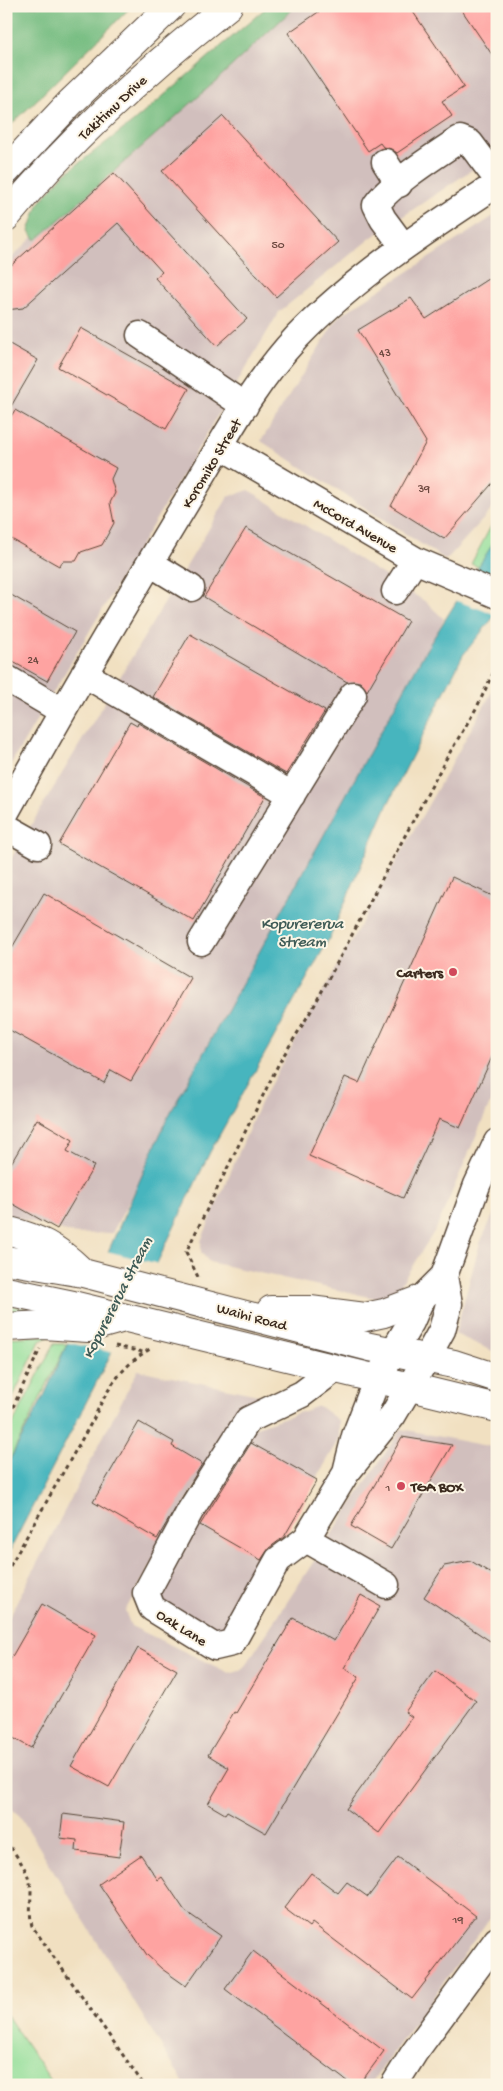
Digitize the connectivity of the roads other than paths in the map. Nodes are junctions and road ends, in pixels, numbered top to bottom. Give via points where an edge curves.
1 (171, 6) edge
2 (228, 6) edge
3 (385, 162) dead end
4 (6, 170) edge
5 (497, 179) edge
6 (399, 184) junction
7 (497, 184) edge
8 (6, 217) edge
9 (403, 246) junction
10 (140, 335) dead end
11 (245, 406) junction
12 (221, 446) junction
13 (415, 560) junction
14 (150, 563) junction
15 (191, 588) dead end
16 (395, 591) dead end
17 (497, 595) edge
18 (84, 674) junction
19 (6, 678) edge
20 (353, 695) dead end
21 (62, 710) junction
22 (292, 795) junction
23 (6, 812) edge
24 (6, 827) edge
25 (38, 845) dead end
26 (202, 942) dead end
27 (497, 1142) edge
28 (6, 1230) edge
29 (6, 1260) edge
30 (83, 1273) junction
31 (444, 1276) junction
32 (6, 1291) edge
33 (421, 1298) junction
34 (232, 1310) junction
35 (70, 1315) junction
36 (6, 1327) edge
37 (386, 1365) junction
38 (335, 1369) junction
39 (418, 1373) junction
40 (497, 1378) edge
41 (497, 1408) edge
42 (346, 1473) junction
43 (306, 1539) junction
44 (386, 1586) dead end
45 (497, 1940) edge
46 (394, 2085) edge

1 - 4 main road, Takitimu Drive via 76,96
2 - 8 main road, Takitimu Drive via 85,132
3 - 6 street
5 - 6 street via 470,143 460,139
6 - 9 street via 382,196 376,205
7 - 9 street, Koromiko Street
9 - 11 street, Koromiko Street via 325,309 296,338 277,359
10 - 11 street
11 - 12 street, Koromiko Street
12 - 13 street, McCord Avenue
12 - 14 street, Koromiko Street
13 - 16 street
13 - 17 street, McCord Avenue
14 - 15 street
14 - 18 street, Koromiko Street
18 - 21 street, Koromiko Street
18 - 22 street
19 - 21 street
20 - 22 street
21 - 23 street, Koromiko Street
22 - 26 street
24 - 25 street
27 - 31 street via 477,1185
28 - 30 main road via 35,1237 61,1252
29 - 30 main road, Waihi Road
30 - 34 main road, Waihi Road
31 - 33 street
31 - 39 street, Oak Lane via 449,1304 442,1330
32 - 35 main road
33 - 34 main road via 365,1317 310,1310
33 - 37 street, Oak Lane
34 - 37 main road, Waihi Road via 370,1347
35 - 36 main road via 43,1325
35 - 38 main road, Waihi Road via 88,1328 124,1318
37 - 38 main road, Waihi Road
37 - 39 main road, Waihi Road
37 - 42 street, Oak Lane via 355,1436
38 - 43 street, Oak Lane via 302,1394 248,1420 190,1511 146,1593 148,1601 152,1608 215,1647 232,1644 278,1560
39 - 40 main road, Waihi Road
39 - 41 main road, Waihi Road
39 - 42 street, Oak Lane via 393,1415
42 - 43 street, Oak Lane
43 - 44 street
45 - 46 street

